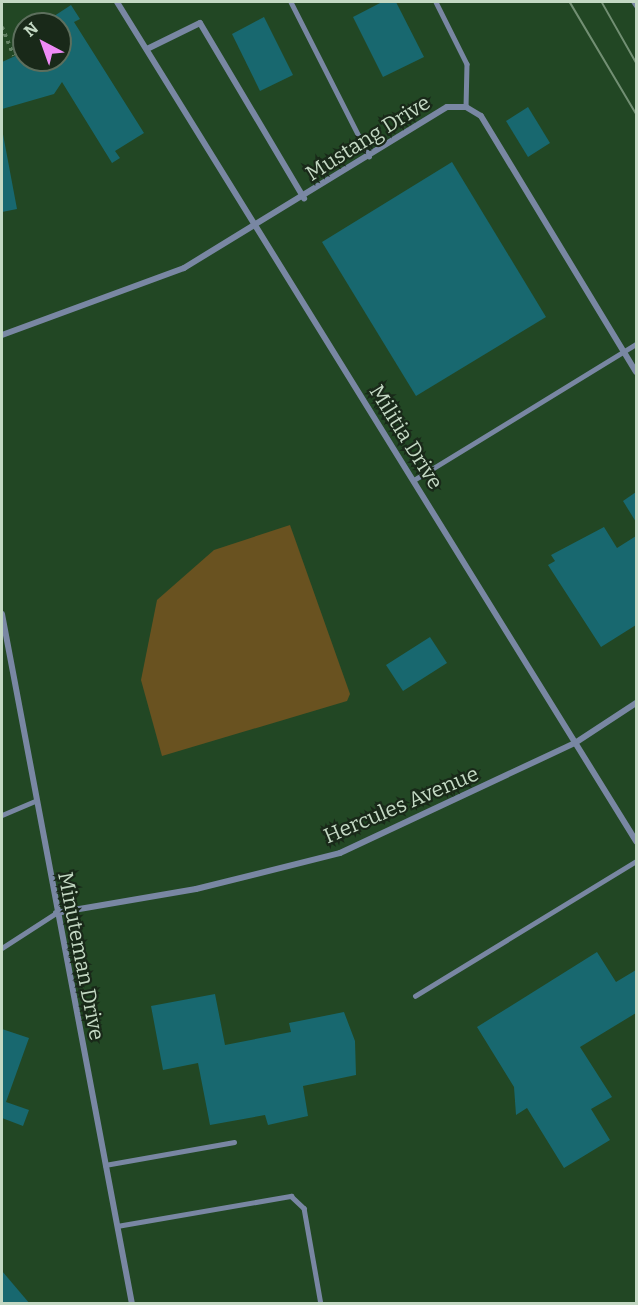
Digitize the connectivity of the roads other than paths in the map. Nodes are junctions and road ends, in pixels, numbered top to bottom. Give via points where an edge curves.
1 (117, 2) edge
2 (291, 2) edge
3 (436, 2) edge
4 (147, 49) junction
5 (466, 107) junction
6 (369, 156) junction
7 (304, 198) junction
8 (256, 224) junction
9 (2, 335) edge
10 (636, 344) edge
11 (625, 353) junction
12 (636, 372) edge
13 (414, 480) junction
14 (2, 614) edge
15 (636, 703) edge
16 (575, 743) junction
17 (35, 801) junction
18 (2, 815) edge
19 (636, 842) edge
20 (636, 861) edge
21 (56, 914) junction
22 (2, 948) edge
23 (415, 996) dead end
24 (234, 1142) dead end
25 (105, 1165) junction
26 (117, 1226) junction
27 (132, 1304) edge
28 (321, 1304) edge

1 - 4 street, Militia Drive
2 - 6 lane
3 - 5 lane via 467,64
4 - 7 street via 200,23
4 - 8 street, Militia Drive
5 - 6 street, Mustang Drive via 447,107
5 - 11 street, Mustang Drive via 481,116
6 - 7 street, Mustang Drive
7 - 8 street, Mustang Drive
8 - 9 street, Mustang Drive via 184,268
8 - 13 street, Militia Drive
10 - 11 lane
11 - 12 street, Mustang Drive
11 - 13 lane
13 - 16 street, Militia Drive
14 - 17 street, Minuteman Drive
15 - 16 street, Hercules Avenue
16 - 19 street, Militia Drive
16 - 21 street, Hercules Avenue via 340,853 196,889
17 - 18 lane
17 - 21 street, Minuteman Drive
20 - 23 lane
21 - 22 lane
21 - 25 street, Minuteman Drive
24 - 25 lane
25 - 26 street, Minuteman Drive
26 - 27 street, Minuteman Drive
26 - 28 lane via 291,1196 304,1208

